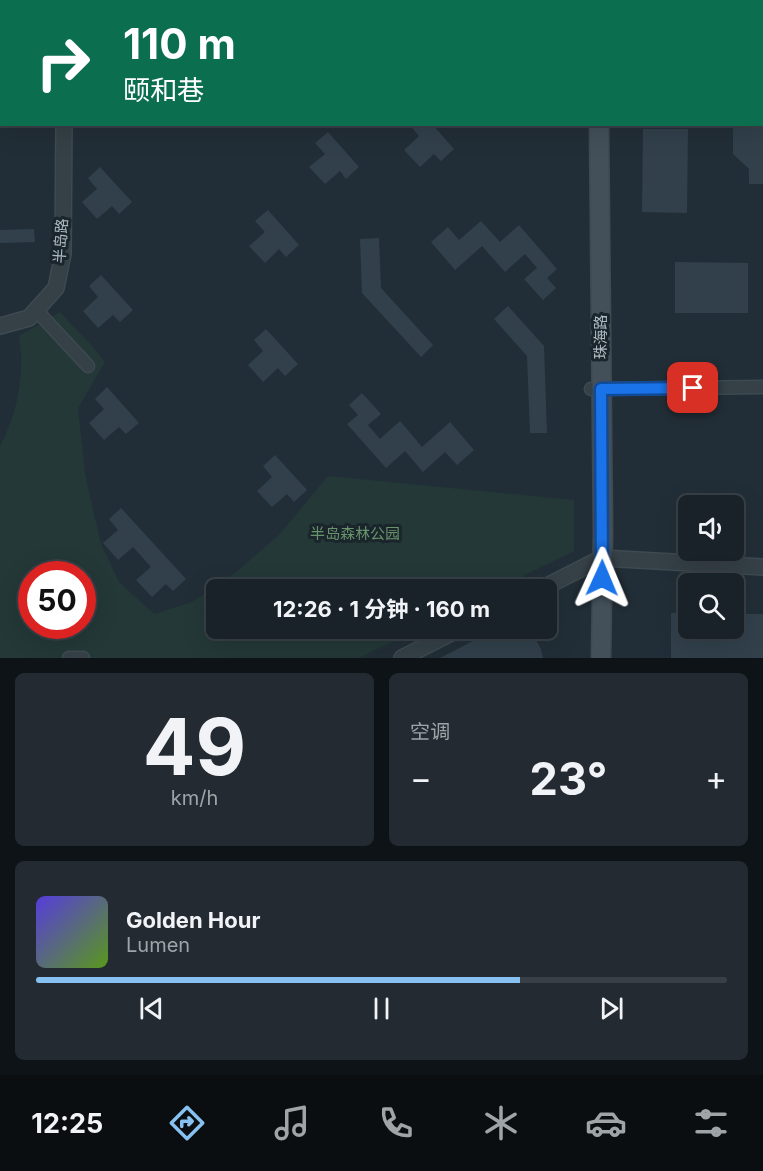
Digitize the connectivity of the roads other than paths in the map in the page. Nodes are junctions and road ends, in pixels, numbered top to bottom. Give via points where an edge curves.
1 (64, 126) edge
2 (591, 126) edge
3 (599, 126) edge
4 (36, 310) junction
5 (0, 326) edge
6 (88, 366) dead end
7 (763, 387) edge
8 (596, 389) junction
9 (597, 561) junction
10 (763, 567) edge
11 (557, 581) edge
12 (439, 639) edge
13 (69, 658) edge
14 (83, 658) edge
15 (402, 658) edge
16 (589, 658) edge
17 (601, 658) edge

1 - 4 street, 半岛路 via 63,254 56,288
2 - 8 main road, 珠海路
3 - 8 main road, 珠海路
4 - 5 street, 半岛路 via 29,318
4 - 6 street
7 - 8 street
8 - 9 main road, 珠海路
9 - 10 street
9 - 11 street
9 - 16 main road, 珠海路
9 - 17 main road, 珠海路
12 - 15 street
13 - 14 street

